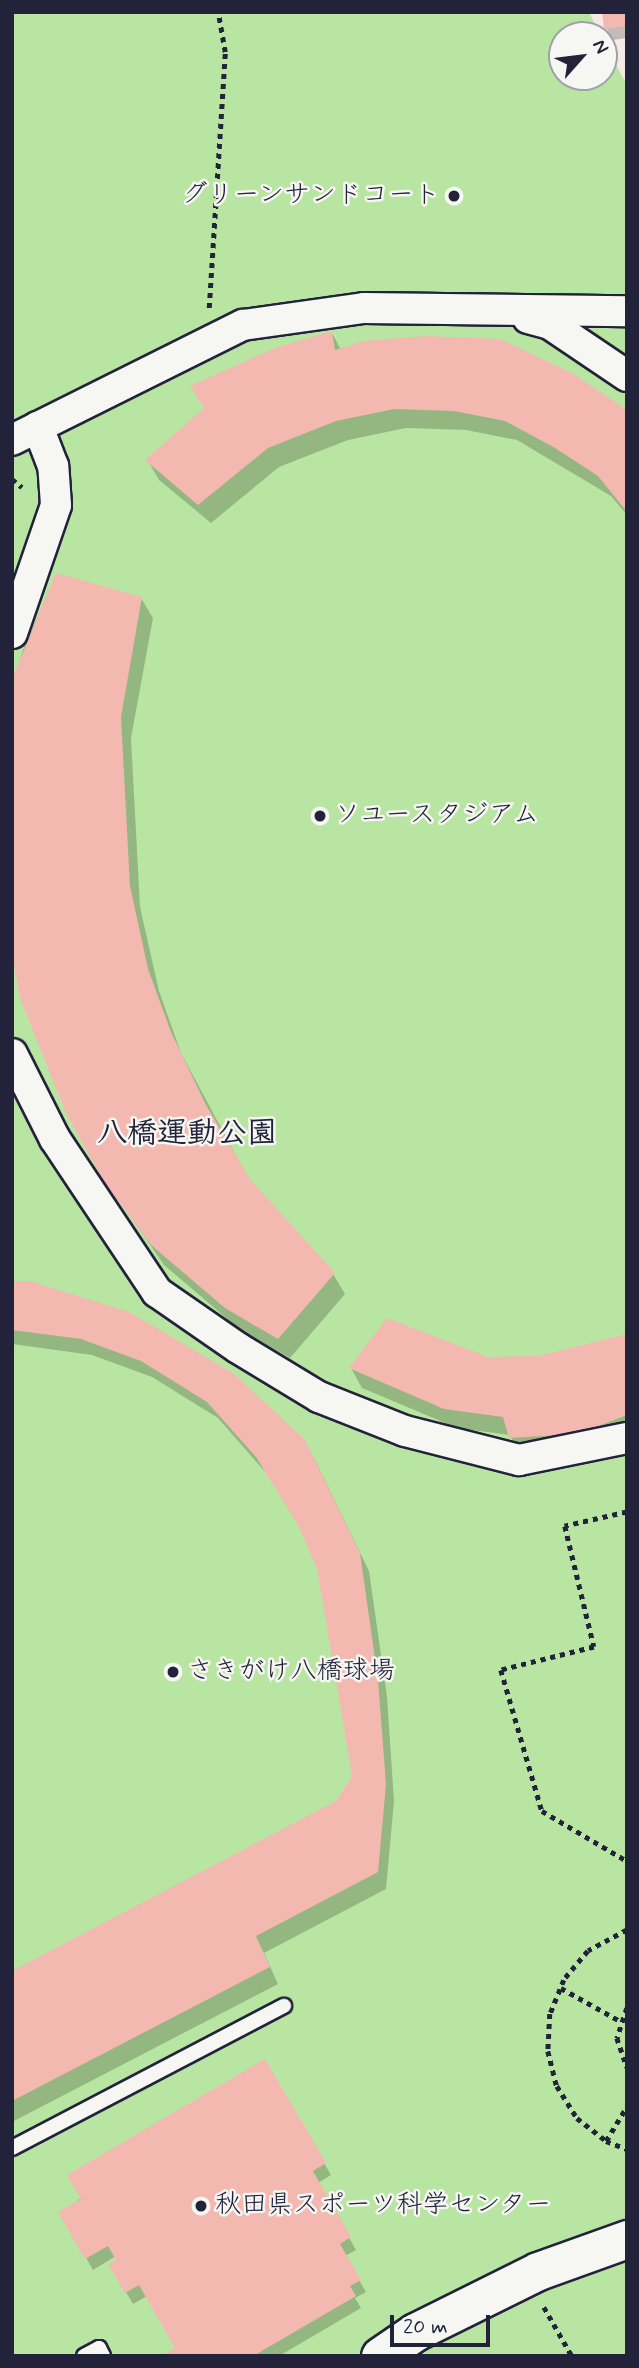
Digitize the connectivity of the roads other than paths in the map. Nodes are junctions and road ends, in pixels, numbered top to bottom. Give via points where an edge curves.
1 (493, 310) junction
2 (627, 311) edge
3 (627, 376) edge
4 (25, 433) edge
5 (12, 634) edge
6 (12, 1054) edge
7 (627, 1438) edge
8 (284, 2006) dead end
9 (12, 2148) edge
10 (627, 2239) edge
11 (84, 2356) edge
12 (103, 2356) edge
13 (380, 2356) edge

1 - 2 street
1 - 3 street via 550,324
1 - 4 street via 364,309 243,326
4 - 5 street via 53,466 56,505
6 - 7 street via 55,1139 157,1292 238,1348 319,1397 405,1431 519,1460
8 - 9 lane
10 - 13 street via 526,2276 415,2332
11 - 12 lane via 99,2348

